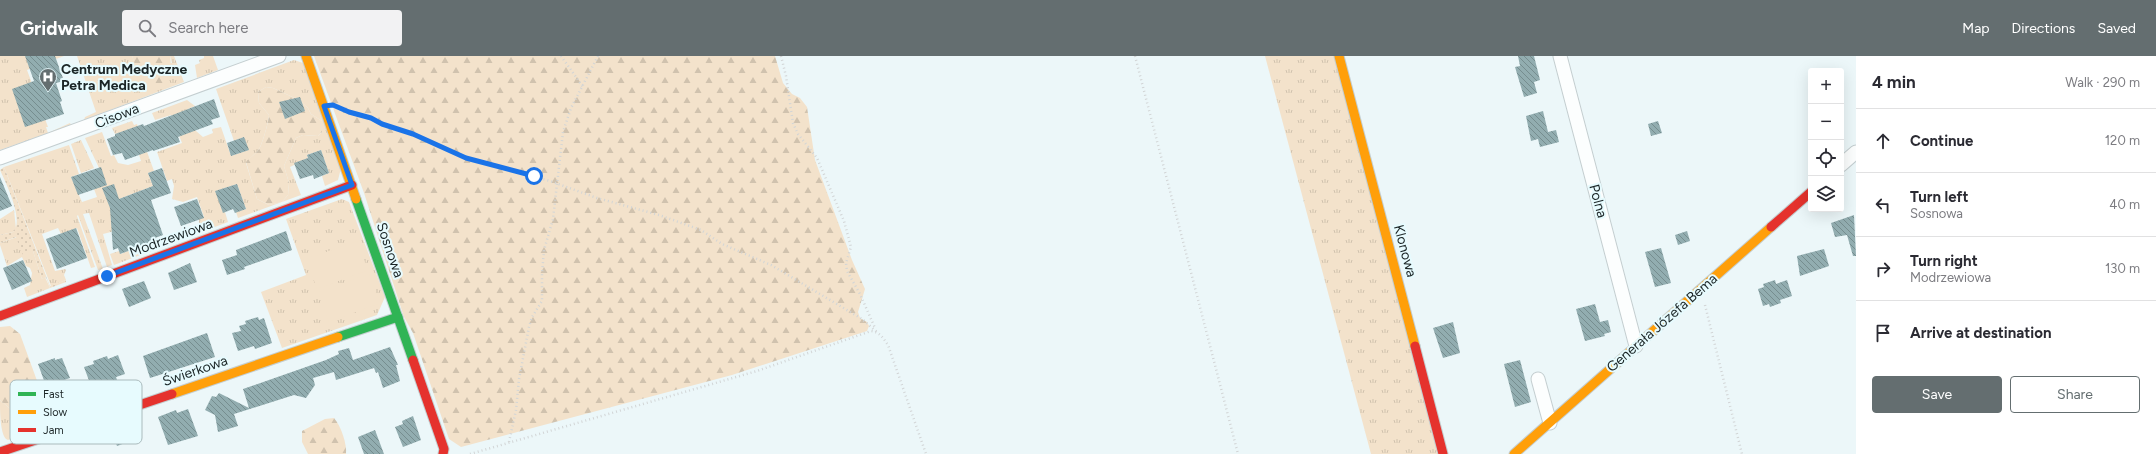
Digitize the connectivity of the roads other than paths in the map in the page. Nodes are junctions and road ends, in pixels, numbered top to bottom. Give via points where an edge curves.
1 (279, 56) edge
2 (306, 56) edge
3 (1339, 56) edge
4 (1560, 56) edge
5 (1856, 152) edge
6 (0, 158) edge
7 (1844, 162) edge
8 (352, 185) junction
9 (1808, 195) edge
10 (0, 316) edge
11 (398, 317) junction
12 (1636, 346) junction
13 (1538, 379) dead end
14 (142, 404) edge
15 (1550, 422) junction
16 (24, 444) edge
17 (0, 452) edge
18 (443, 454) edge
19 (1443, 454) edge
20 (1514, 454) edge

1 - 6 street, Cisowa
2 - 8 street, Sosnowa
3 - 19 street, Klonowa
4 - 12 street, Polna
5 - 7 street
8 - 10 street, Modrzewiowa
8 - 11 street, Sosnowa
9 - 12 street, Generała Józefa Bema
11 - 14 street, Świerkowa
11 - 18 street, Sosnowa via 444,449
12 - 15 street, Generała Józefa Bema
13 - 15 street
15 - 20 street, Generała Józefa Bema
16 - 17 street, Świerkowa

